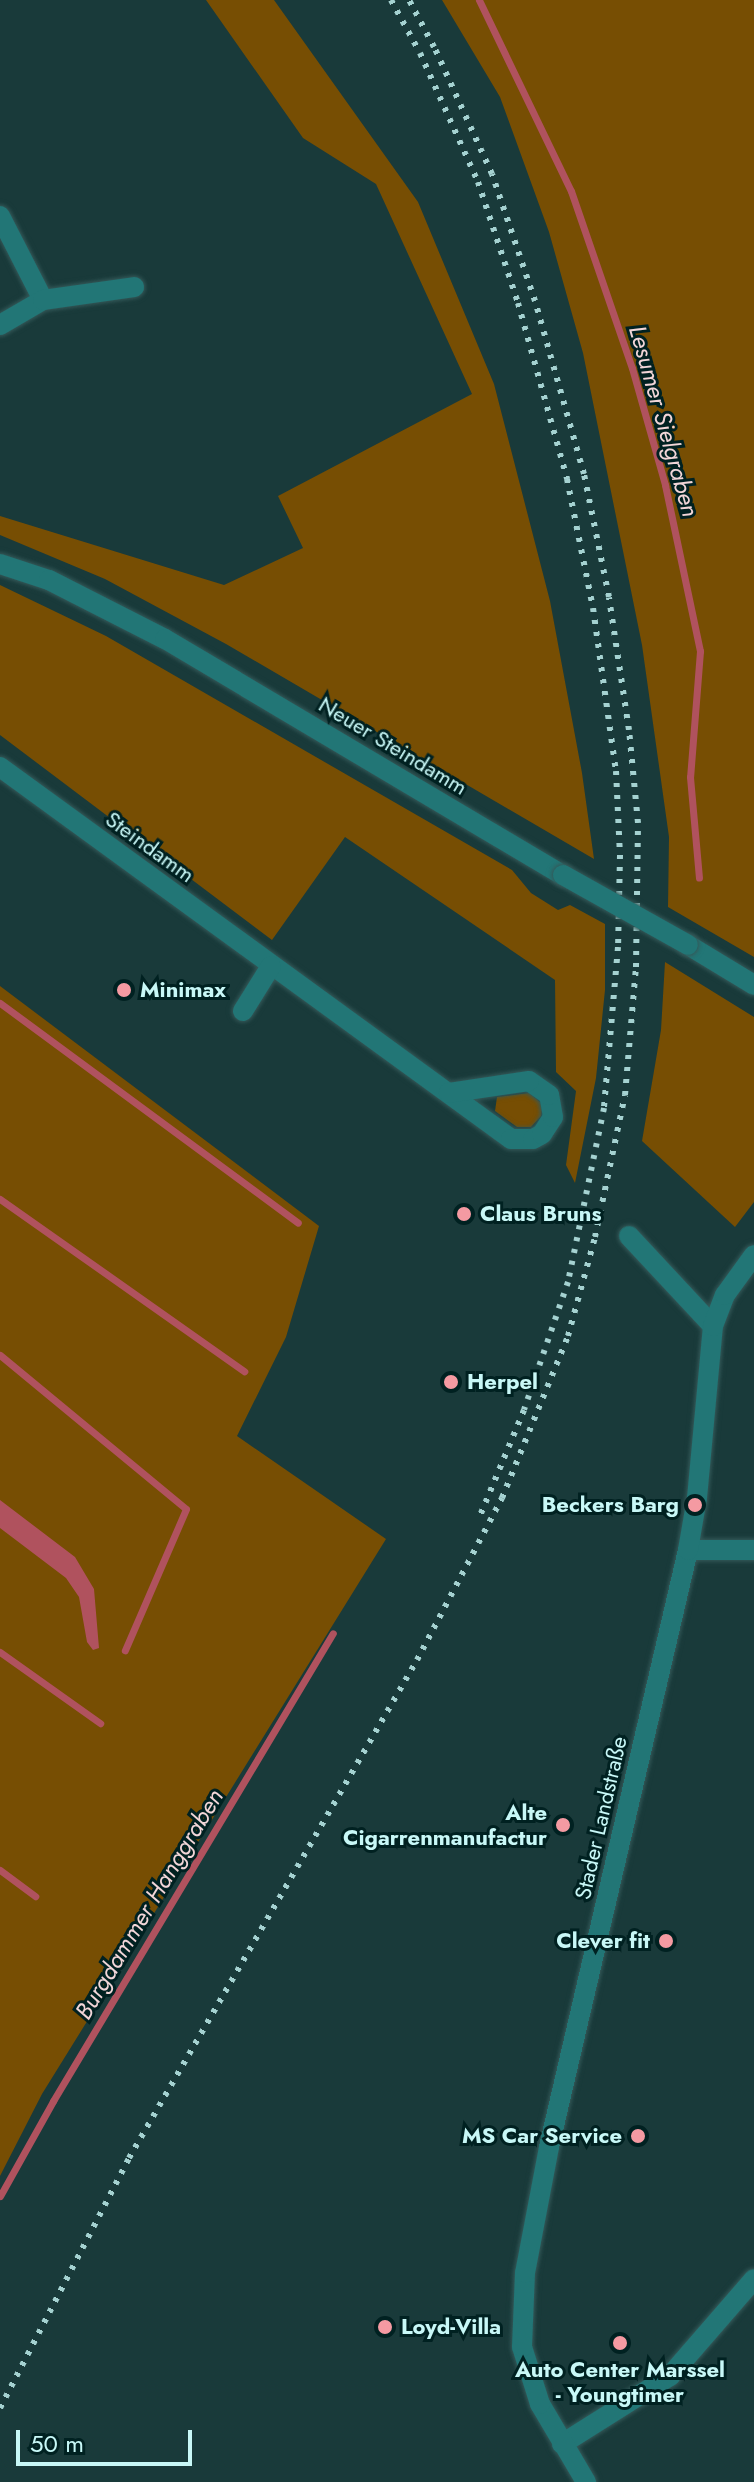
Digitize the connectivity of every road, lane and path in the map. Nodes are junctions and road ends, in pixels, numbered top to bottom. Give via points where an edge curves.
1 (0, 216) edge
2 (134, 287) dead end
3 (43, 300) junction
4 (0, 325) edge
5 (0, 564) edge
6 (0, 767) edge
7 (271, 966) junction
8 (754, 985) edge
9 (243, 1011) dead end
10 (449, 1093) junction
11 (629, 1236) dead end
12 (754, 1255) edge
13 (713, 1326) junction
14 (688, 1550) junction
15 (754, 1550) edge
16 (754, 2279) edge
17 (562, 2444) junction
18 (586, 2482) edge

1 - 3 street
2 - 3 street
3 - 4 street
5 - 8 street, Neuer Steindamm, bridge via 49,580 165,639
6 - 7 street, Steindamm
7 - 9 street
7 - 10 street, Steindamm
10 - 10 street, Steindamm via 511,1139 533,1139 553,1117 549,1095 529,1081
11 - 13 street
12 - 13 street, Stader Landstraße via 725,1295
13 - 14 street, Stader Landstraße
14 - 15 street
14 - 17 street, Stader Landstraße via 549,2147 525,2273 522,2347 540,2404
16 - 17 street via 670,2376
17 - 18 street, Stader Landstraße

